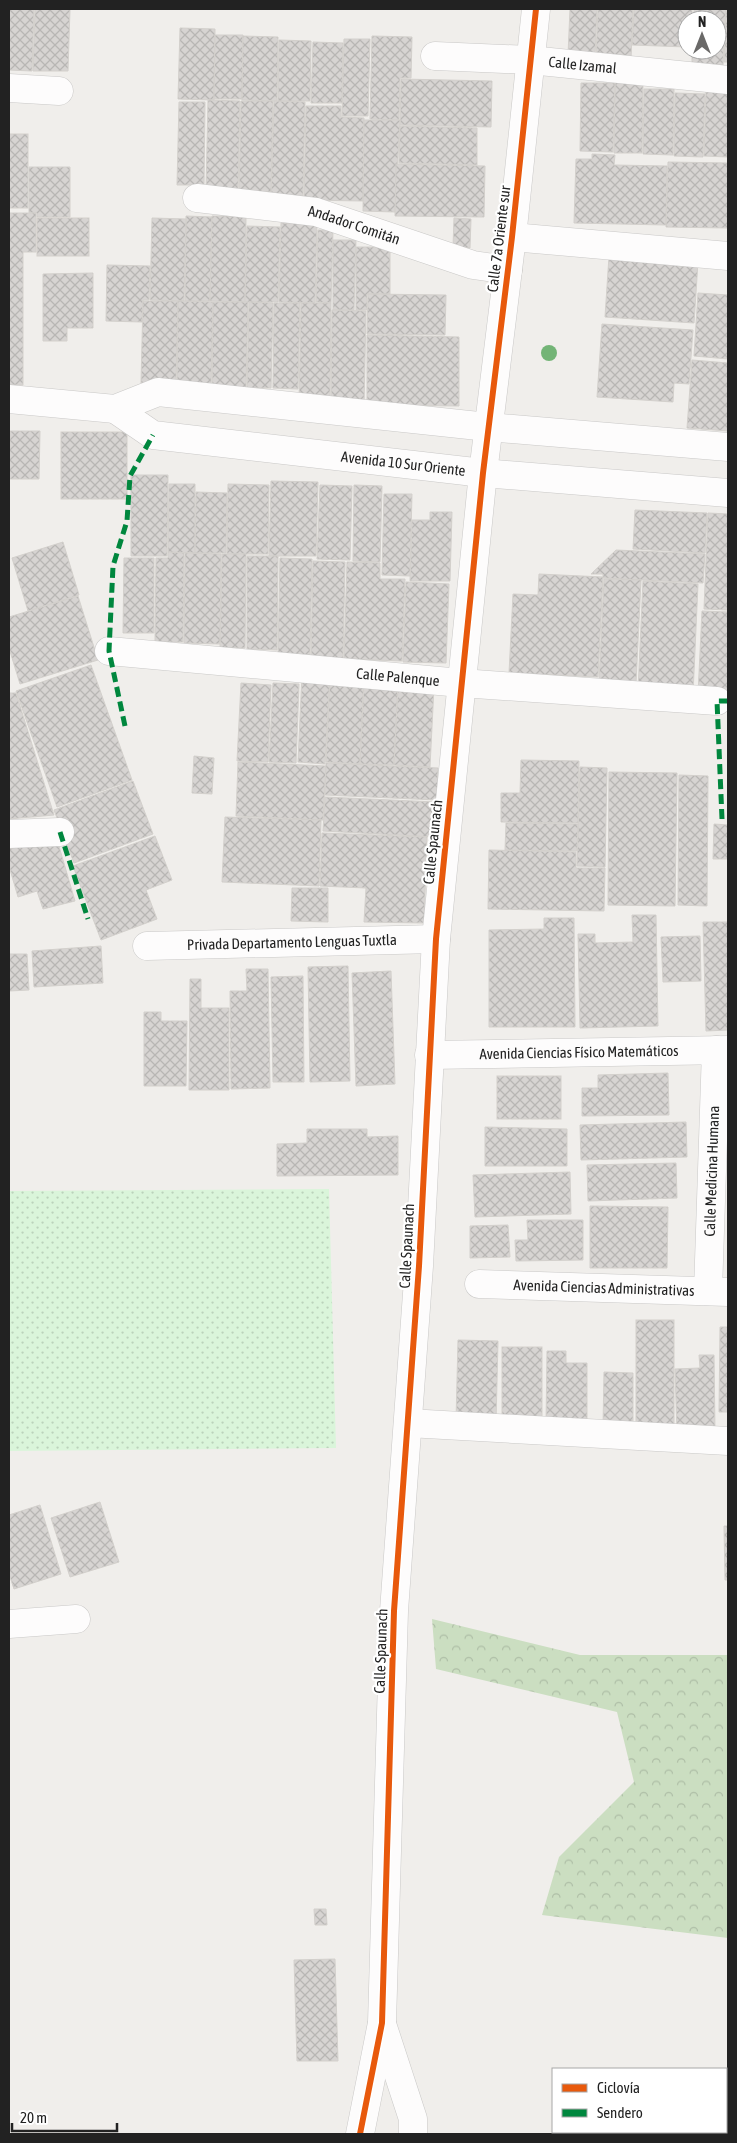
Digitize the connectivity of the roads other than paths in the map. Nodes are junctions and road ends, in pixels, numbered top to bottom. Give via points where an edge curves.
1 (536, 9) edge
2 (435, 56) dead end
3 (530, 60) junction
4 (728, 80) edge
5 (9, 88) edge
6 (59, 91) dead end
7 (197, 198) dead end
8 (512, 237) junction
9 (728, 256) edge
10 (508, 270) junction
11 (9, 400) edge
12 (115, 409) junction
13 (488, 427) junction
14 (728, 447) edge
15 (483, 473) junction
16 (728, 493) edge
17 (109, 651) dead end
18 (461, 683) junction
19 (717, 701) dead end
20 (60, 832) dead end
21 (9, 834) edge
22 (436, 939) junction
23 (147, 946) dead end
24 (722, 1050) edge
25 (429, 1055) junction
26 (479, 1284) dead end
27 (718, 1292) edge
28 (408, 1423) junction
29 (728, 1441) edge
30 (76, 1619) dead end
31 (9, 1624) edge
32 (382, 2023) junction
33 (360, 2134) edge
34 (413, 2134) edge

1 - 3 street, Calle 7a Oriente sur
2 - 3 street, Calle Izamal
3 - 4 street, Calle Izamal
3 - 8 street, Calle 7a Oriente sur
5 - 6 street
7 - 10 street, Andador Comitán via 316,212 473,264
8 - 9 street
8 - 10 street, Calle 7a Oriente sur
10 - 13 street, Calle 7a Oriente sur
11 - 12 street, Avenida 10 Sur Oriente
12 - 13 street, Avenida 10 Sur Oriente via 158,392
12 - 15 street, Avenida 10 Sur Oriente via 153,435
13 - 14 street, Avenida 10 Sur Oriente
13 - 15 street, Calle 7a Oriente sur
15 - 16 street, Avenida 10 Sur Oriente
15 - 18 street, Calle Spaunach
17 - 18 street, Calle Palenque
18 - 19 street, Calle Palenque
18 - 22 street, Calle Spaunach
20 - 21 street
22 - 23 street, Privada Departamento Lenguas Tuxtla
22 - 25 street, Calle Spaunach
24 - 25 street, Avenida Ciencias Físico Matemáticos
24 - 27 street, Calle Medicina Humana
25 - 28 street, Calle Spaunach
26 - 27 street, Avenida Ciencias Administrativas
28 - 29 street
28 - 32 street, Calle Spaunach via 394,1611
30 - 31 street
32 - 33 street
32 - 34 street via 413,2119

